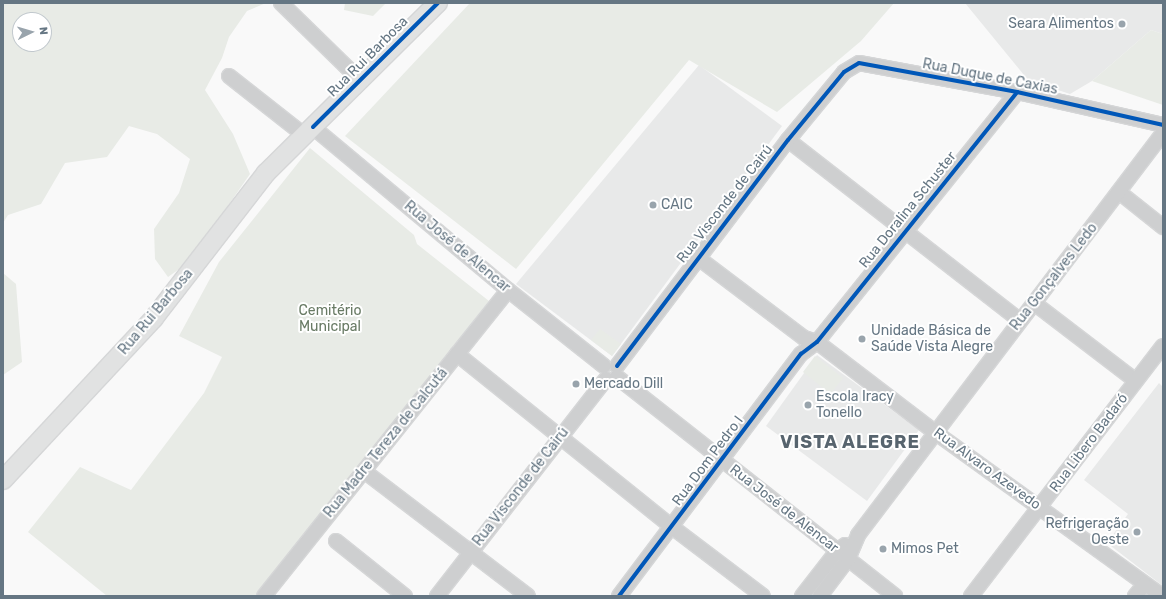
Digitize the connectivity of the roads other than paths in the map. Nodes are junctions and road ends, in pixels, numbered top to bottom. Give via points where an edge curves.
1 (281, 3) edge
2 (438, 3) edge
3 (859, 63) joint
4 (229, 76) dead end
5 (361, 81) junction
6 (1017, 92) junction
7 (1163, 125) edge
8 (309, 131) junction
9 (1163, 133) edge
10 (788, 140) junction
11 (1119, 192) junction
12 (1163, 227) edge
13 (906, 230) junction
14 (698, 257) junction
15 (508, 290) junction
16 (1034, 303) junction
17 (1019, 320) junction
18 (817, 342) junction
19 (1163, 346) edge
20 (457, 354) junction
21 (611, 372) junction
22 (1136, 382) junction
23 (936, 433) junction
24 (560, 436) junction
25 (722, 461) junction
26 (364, 471) junction
27 (3, 480) edge
28 (1040, 507) junction
29 (672, 527) junction
30 (336, 541) dead end
31 (470, 552) junction
32 (842, 555) junction
33 (1144, 585) junction
34 (264, 596) edge
35 (405, 596) edge
36 (437, 596) edge
37 (528, 596) edge
38 (619, 596) edge
39 (763, 596) edge
40 (802, 596) edge
41 (820, 596) edge
42 (895, 596) edge
43 (971, 596) edge
44 (1136, 596) edge
45 (1162, 596) edge

1 - 5 street
2 - 5 main road, Rua Rui Barbosa
3 - 6 street, Rua Duque de Caxias
3 - 10 street, Rua Visconde de Cairú via 844,72
4 - 8 street, Rua José de Alencar
5 - 8 main road, Rua Rui Barbosa
6 - 7 street, Rua Duque de Caxias
6 - 13 street, Rua Doralina Schuster
8 - 15 street, Rua José de Alencar
8 - 27 main road, Rua Rui Barbosa via 266,173 154,318
9 - 11 street, Rua Gonçalves Ledo
10 - 13 street
10 - 14 street, Rua Visconde de Cairú
11 - 12 street
11 - 16 street, Rua Gonçalves Ledo
13 - 17 street
13 - 18 street, Rua Doralina Schuster
14 - 18 street, Rua Alvaro Azevedo via 804,338
14 - 21 street, Rua Visconde de Cairú
15 - 20 street, Rua Madre Tereza de Calcutá
15 - 21 street, Rua José de Alencar
16 - 17 street, Rua Gonçalves Ledo
16 - 22 street
17 - 23 street, Rua Gonçalves Ledo
18 - 23 street, Rua Alvaro Azevedo
18 - 25 street, Rua Dom Pedro I via 802,354
19 - 22 street, Rua Libero Badaró
20 - 24 street
20 - 26 street, Rua Madre Tereza de Calcutá
21 - 24 street, Rua Visconde de Cairú
21 - 25 street, Rua José de Alencar
22 - 28 street, Rua Libero Badaró
23 - 28 street, Rua Alvaro Azevedo
23 - 32 street, Rua Gonçalves Ledo
24 - 29 street
24 - 31 street, Rua Visconde de Cairú
25 - 29 street, Rua Dom Pedro I
25 - 32 street, Rua José de Alencar
26 - 31 street
26 - 34 street, Rua Madre Tereza de Calcutá
28 - 33 street, Rua Alvaro Azevedo
28 - 43 street, Rua Libero Badaró
29 - 38 street, Rua Dom Pedro I
29 - 39 street
30 - 35 street
31 - 36 street, Rua Visconde de Cairú
31 - 37 street
32 - 40 street, Rua Gonçalves Ledo
32 - 41 street, Rua Gonçalves Ledo
32 - 42 street, Rua José de Alencar
33 - 44 street
33 - 45 street, Rua Alvaro Azevedo

